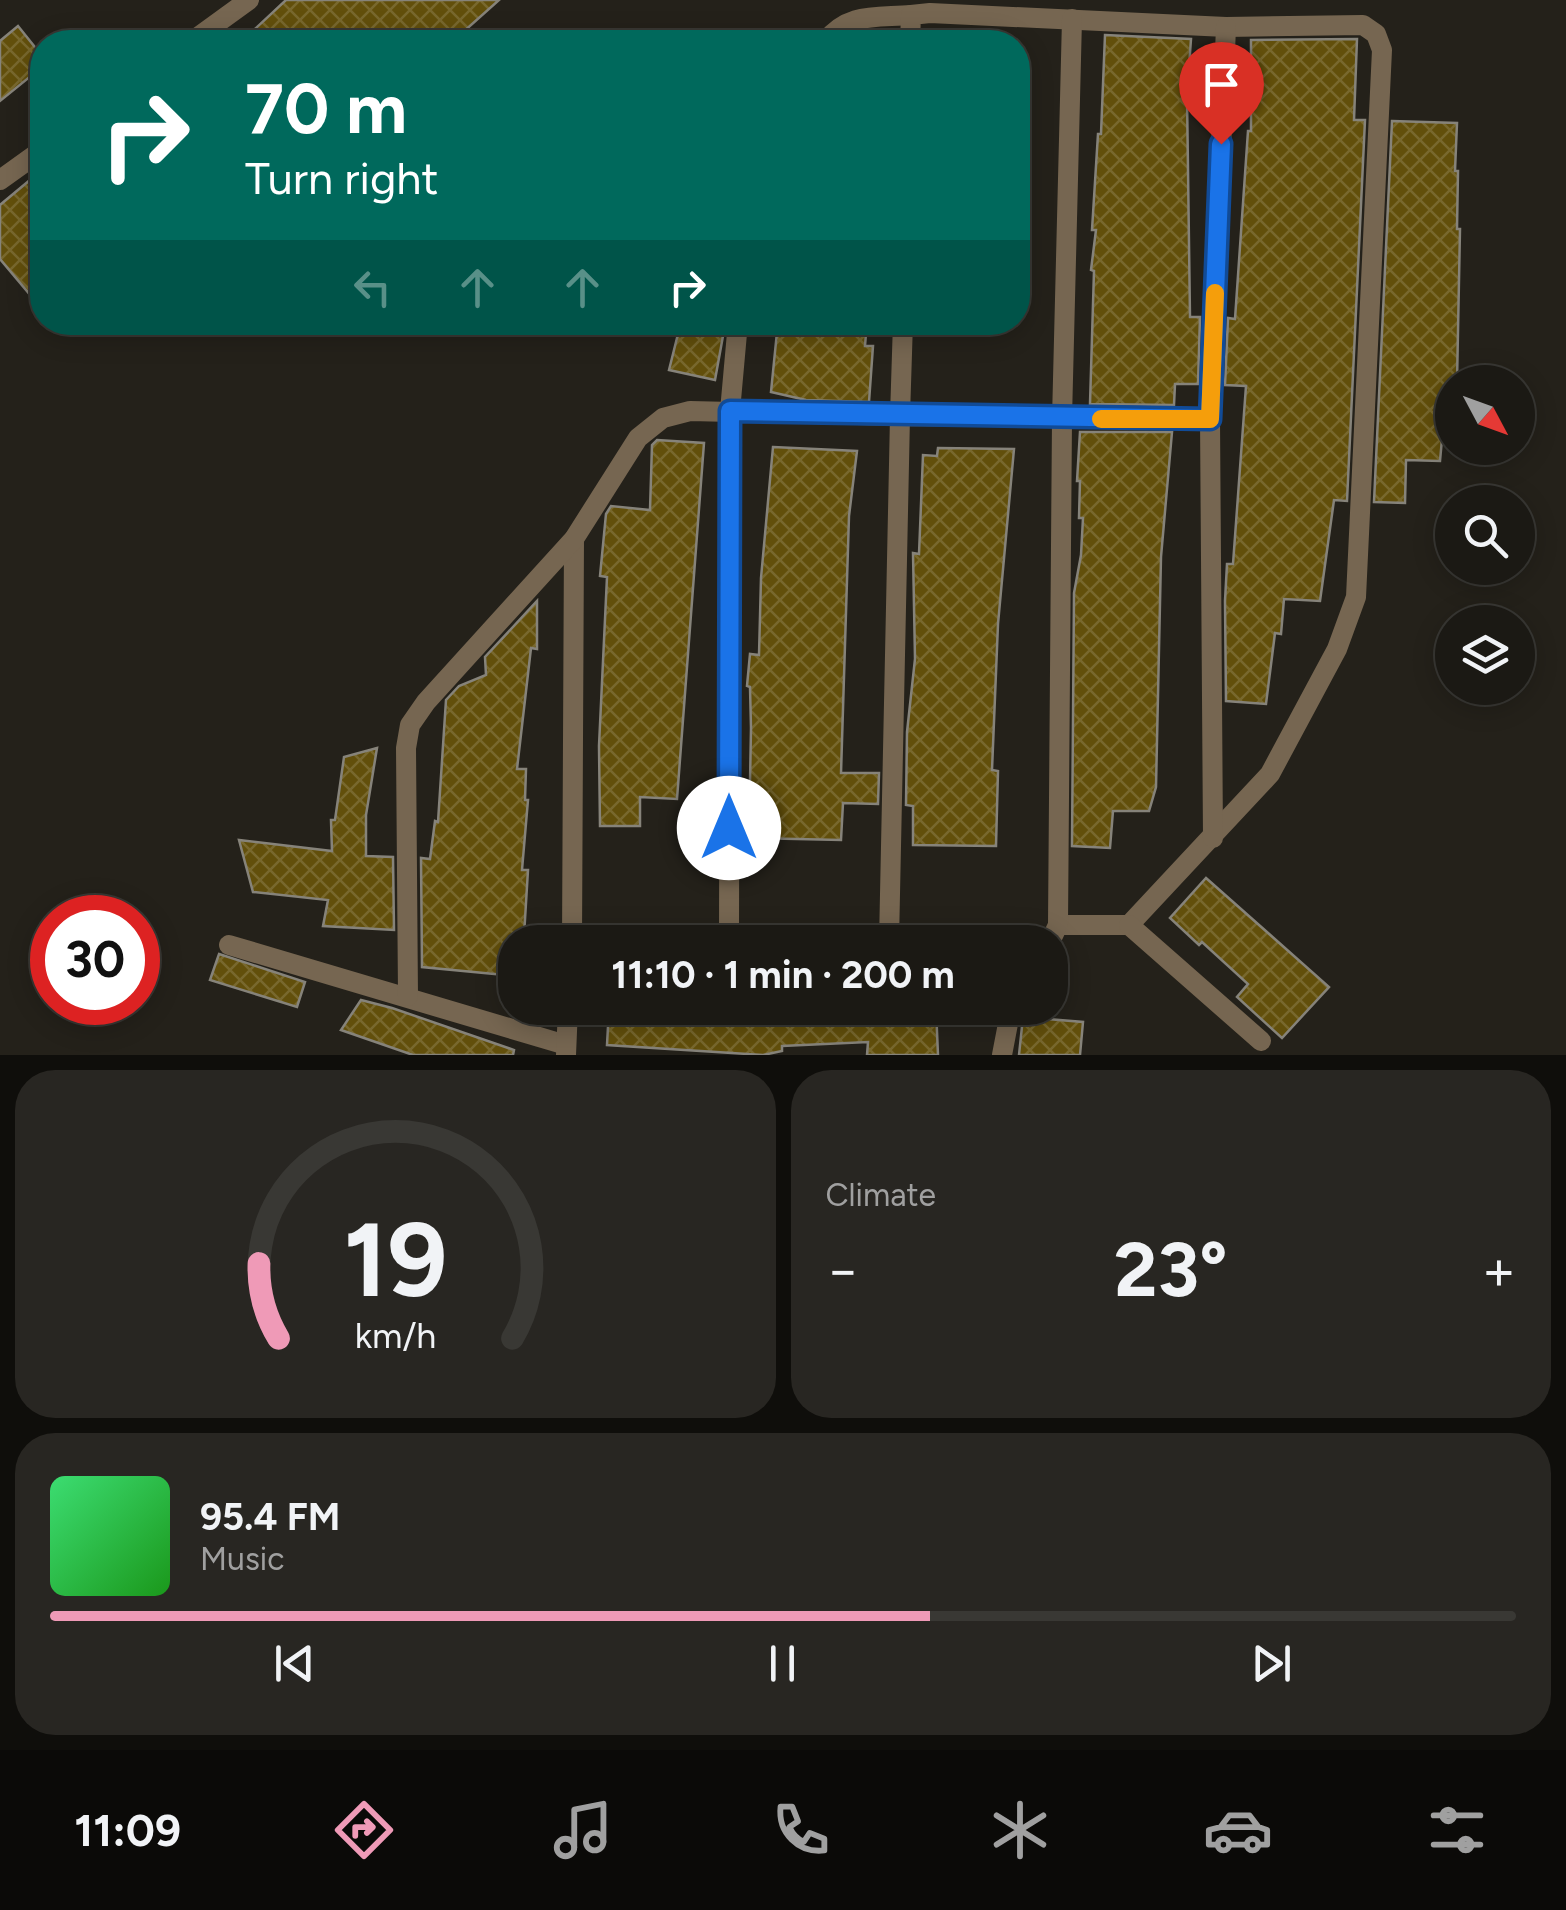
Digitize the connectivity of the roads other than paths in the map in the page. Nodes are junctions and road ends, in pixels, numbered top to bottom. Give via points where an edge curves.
1 (248, 0) edge
2 (911, 15) junction
3 (1072, 19) junction
4 (1226, 27) junction
5 (207, 30) edge
6 (834, 30) edge
7 (910, 30) edge
8 (30, 159) edge
9 (0, 180) edge
10 (737, 335) edge
11 (903, 335) edge
12 (730, 411) junction
13 (900, 416) junction
14 (1062, 419) junction
15 (1210, 419) junction
16 (574, 539) junction
17 (1213, 838) junction
18 (1129, 924) junction
19 (572, 925) edge
20 (728, 925) edge
21 (889, 925) edge
22 (1054, 925) edge
23 (1068, 932) edge
24 (229, 945) dead end
25 (408, 996) junction
26 (567, 1025) edge
27 (1007, 1025) edge
28 (1261, 1041) dead end
29 (566, 1050) edge
30 (1002, 1055) edge

1 - 5 street
2 - 3 street
2 - 6 street via 848,20
2 - 7 street
3 - 4 street
3 - 14 street
4 - 15 street
4 - 17 street via 1363,25 1382,50 1356,597 1337,649 1270,774
8 - 9 street
10 - 12 street
11 - 13 street
12 - 13 street
12 - 16 street via 690,410 663,418 638,438
12 - 20 street
13 - 14 street
13 - 21 street
14 - 15 street
14 - 22 street
15 - 17 street
16 - 19 street
16 - 25 street via 410,725
17 - 18 street
18 - 23 street
18 - 28 street
24 - 25 street
25 - 29 street
26 - 29 street
27 - 30 street

